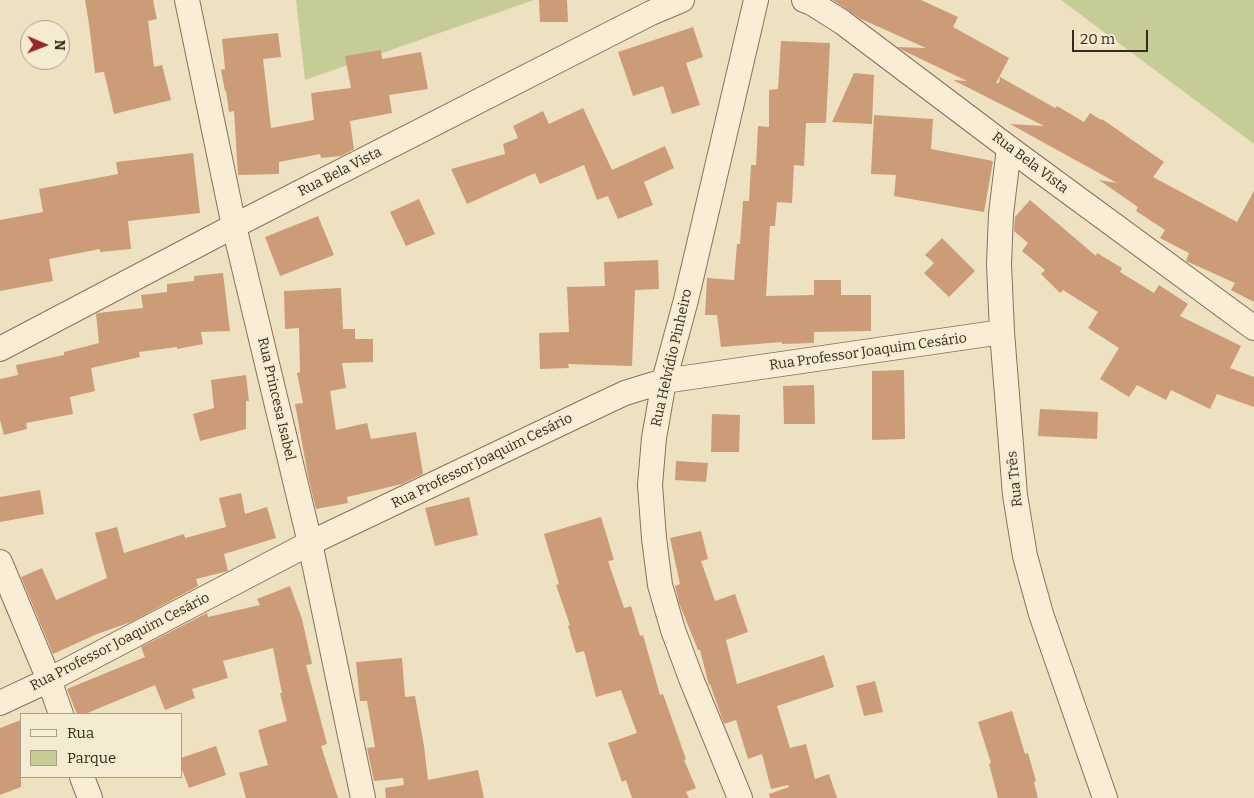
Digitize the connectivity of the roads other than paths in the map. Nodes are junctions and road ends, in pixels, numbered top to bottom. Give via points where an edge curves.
1 (187, 0) edge
2 (682, 0) edge
3 (756, 0) edge
4 (804, 0) edge
5 (1009, 148) junction
6 (234, 226) junction
7 (1254, 328) edge
8 (1002, 332) junction
9 (0, 349) edge
10 (664, 381) junction
11 (310, 543) junction
12 (0, 562) edge
13 (49, 680) junction
14 (0, 703) edge
15 (61, 713) edge
16 (82, 778) edge
17 (90, 798) edge
18 (363, 798) edge
19 (740, 798) edge
20 (1105, 798) edge

1 - 6 street, Rua Princesa Isabel
2 - 6 street, Rua Bela Vista
3 - 10 street, Rua Helvídio Pinheiro
4 - 5 street, Rua Bela Vista via 842,22
5 - 7 street, Rua Bela Vista
5 - 8 street, Rua Três via 999,264
6 - 9 street, Rua Bela Vista
6 - 11 street, Rua Princesa Isabel
8 - 10 street, Rua Professor Joaquim Cesário
8 - 20 street, Rua Três via 1015,495 1025,556 1041,614
10 - 11 street, Rua Professor Joaquim Cesário via 625,393
10 - 19 street, Rua Helvídio Pinheiro via 650,485 660,584 692,681
11 - 13 street, Rua Professor Joaquim Cesário
11 - 18 street, Rua Princesa Isabel
12 - 13 street
13 - 14 street, Rua Professor Joaquim Cesário
13 - 15 street
16 - 17 street

